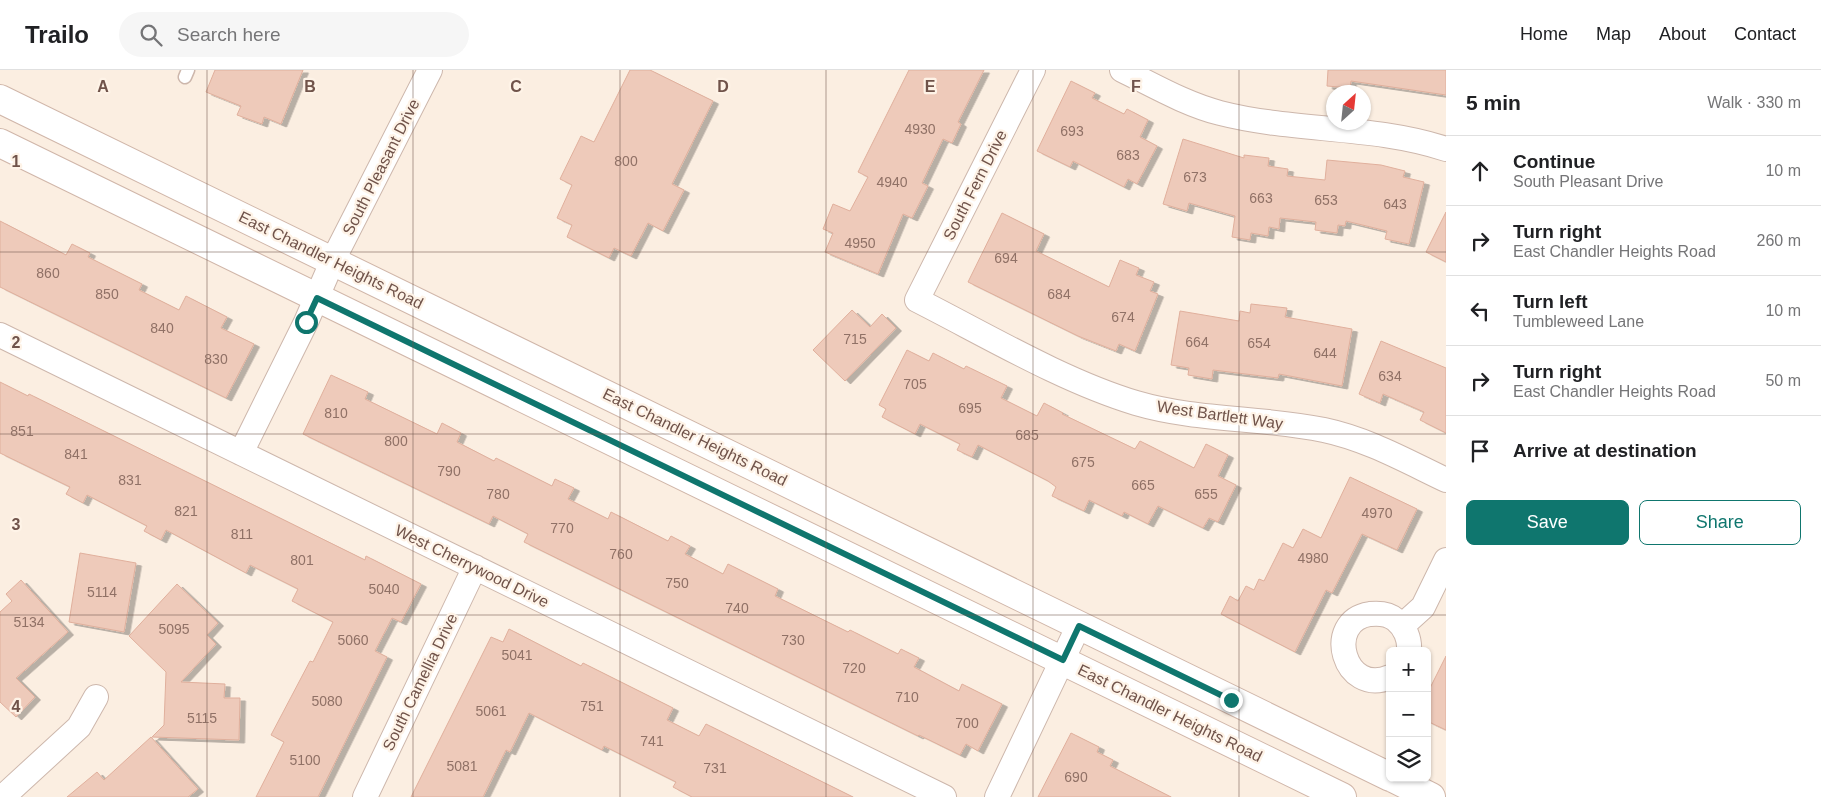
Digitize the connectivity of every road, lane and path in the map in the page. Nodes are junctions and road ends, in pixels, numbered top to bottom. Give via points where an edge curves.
1 (430, 70) edge
2 (1033, 70) edge
3 (1122, 70) edge
4 (0, 99) edge
5 (0, 143) edge
6 (1446, 150) edge
7 (333, 260) junction
8 (317, 298) junction
9 (917, 300) joint
10 (0, 335) edge
11 (241, 453) junction
12 (1446, 480) edge
13 (1446, 560) edge
14 (476, 567) junction
15 (1079, 626) junction
16 (1402, 626) junction
17 (1409, 647) edge
18 (1063, 660) junction
19 (1386, 677) edge
20 (96, 697) dead end
21 (1386, 776) edge
22 (1399, 782) edge
23 (4, 794) edge
24 (365, 797) edge
25 (944, 797) edge
26 (997, 797) edge
27 (1342, 797) edge
28 (1431, 797) edge

1 - 7 street, South Pleasant Drive
2 - 9 street, South Fern Drive
3 - 6 street via 1220,113 1270,123 1402,138
4 - 7 main road, East Chandler Heights Road
5 - 8 main road, East Chandler Heights Road
7 - 8 street, South Pleasant Drive
7 - 15 main road, East Chandler Heights Road
8 - 11 street, South Pleasant Drive
8 - 18 main road, East Chandler Heights Road
9 - 12 street, West Bartlett Way via 1074,379 1113,395 1170,411 1302,426 1343,434 1383,449
10 - 11 street, West Cherrywood Drive
11 - 14 street, West Cherrywood Drive
13 - 16 street via 1423,607
14 - 24 street, South Camellia Drive
14 - 25 street, West Cherrywood Drive
15 - 18 street
15 - 21 main road, East Chandler Heights Road
16 - 17 street via 1408,635
16 - 19 street via 1386,615 1366,615 1350,626 1342,644 1347,664 1354,672 1374,680
18 - 26 street
18 - 27 main road, East Chandler Heights Road
20 - 23 street via 78,727
22 - 28 main road, East Chandler Heights Road

